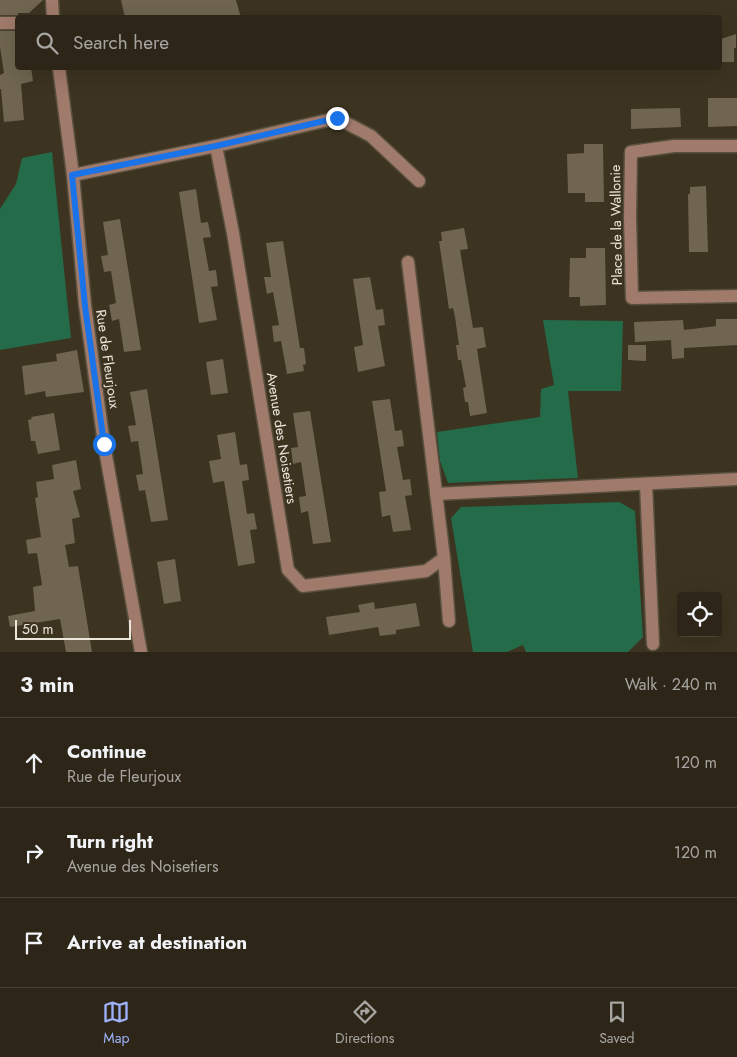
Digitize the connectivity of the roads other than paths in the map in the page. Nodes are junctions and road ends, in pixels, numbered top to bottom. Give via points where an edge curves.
1 (52, 0) edge
2 (54, 15) edge
3 (0, 23) edge
4 (15, 23) edge
5 (59, 70) edge
6 (216, 146) junction
7 (737, 146) edge
8 (72, 175) junction
9 (419, 181) dead end
10 (408, 262) dead end
11 (737, 296) edge
12 (737, 480) edge
13 (646, 484) junction
14 (436, 494) junction
15 (444, 558) junction
16 (449, 621) dead end
17 (653, 644) dead end
18 (141, 652) edge

1 - 2 street
3 - 4 street
5 - 8 street, Rue de Fleurjoux
6 - 8 street
6 - 9 street via 337,118 371,136
6 - 15 street, Avenue des Noisetiers via 288,570 304,586 426,571
7 - 11 street, Place de la Wallonie via 674,146 631,152 630,217 632,298
8 - 18 street, Rue de Fleurjoux via 100,416
10 - 14 street
12 - 13 street
13 - 14 street
13 - 17 street
14 - 15 street
15 - 16 street

